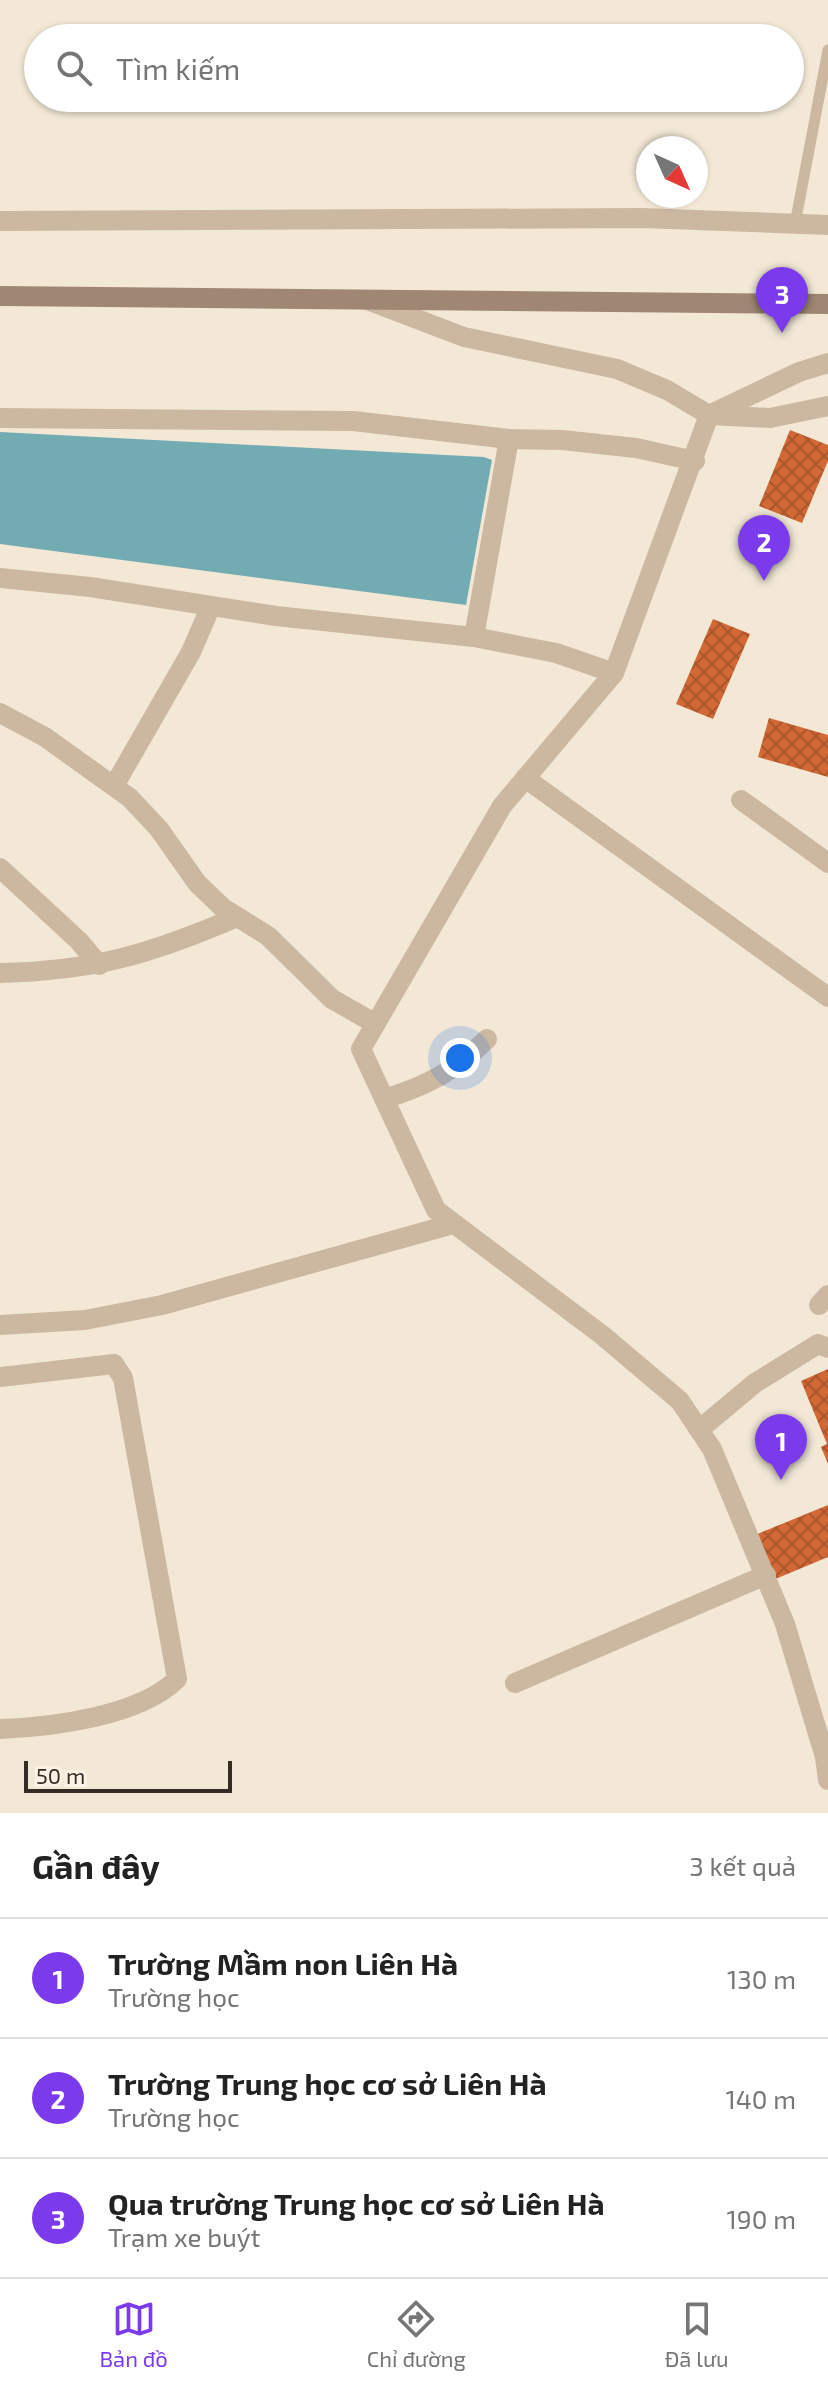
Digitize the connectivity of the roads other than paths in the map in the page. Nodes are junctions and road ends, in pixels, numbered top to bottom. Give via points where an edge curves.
1 (828, 50) edge
2 (0, 221) edge
3 (795, 224) junction
4 (828, 225) edge
5 (0, 296) edge
6 (363, 299) junction
7 (828, 304) edge
8 (828, 363) edge
9 (828, 406) edge
10 (709, 415) junction
11 (0, 418) edge
12 (509, 439) junction
13 (695, 461) junction
14 (0, 578) edge
15 (210, 608) junction
16 (474, 637) junction
17 (614, 673) junction
18 (0, 713) edge
19 (525, 778) junction
20 (114, 786) junction
21 (741, 800) dead end
22 (828, 863) edge
23 (0, 868) edge
24 (237, 917) junction
25 (99, 965) junction
26 (0, 973) edge
27 (828, 997) edge
28 (374, 1023) junction
29 (487, 1039) dead end
30 (384, 1099) junction
31 (453, 1224) junction
32 (0, 1325) edge
33 (828, 1348) edge
34 (0, 1377) edge
35 (700, 1429) junction
36 (766, 1575) junction
37 (515, 1683) dead end
38 (0, 1729) edge
39 (828, 1780) edge

1 - 3 lane
2 - 3 street via 642,218
3 - 4 street
5 - 6 main road
6 - 7 main road
6 - 10 street via 464,337 617,369
8 - 10 street
9 - 10 street via 770,418
10 - 13 street
11 - 12 street via 353,421
12 - 13 street via 636,448
12 - 16 street
13 - 17 street
14 - 15 street
15 - 16 street
15 - 20 street via 191,652
16 - 17 street via 556,653
17 - 19 street
18 - 20 street via 45,737
19 - 27 street
19 - 28 street via 502,806
20 - 24 street via 159,829 197,883
21 - 22 street
23 - 25 street
24 - 25 street via 169,945
24 - 28 street via 275,942 332,999
25 - 26 street
28 - 30 street via 361,1049
29 - 30 street via 457,1068 422,1088
30 - 31 street via 436,1210
31 - 32 street via 162,1305 85,1320
31 - 35 street via 602,1335 680,1401
33 - 35 street via 818,1344 755,1383
34 - 38 street via 114,1364 123,1378 177,1679 136,1708 42,1728
35 - 36 street
36 - 37 street
36 - 39 street via 785,1624

